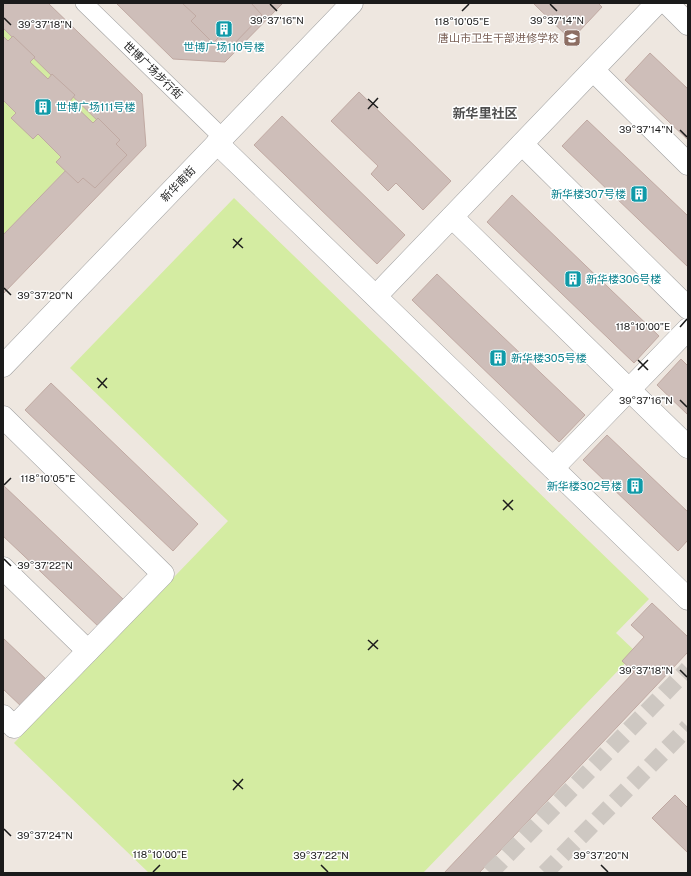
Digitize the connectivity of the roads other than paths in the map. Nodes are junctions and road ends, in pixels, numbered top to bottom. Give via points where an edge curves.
1 (84, 3) edge
2 (352, 3) edge
3 (657, 3) edge
4 (667, 3) edge
5 (688, 24) edge
6 (593, 70) junction
7 (220, 140) junction
8 (522, 144) junction
9 (688, 164) edge
10 (452, 217) junction
11 (376, 296) junction
12 (688, 308) edge
13 (688, 329) edge
14 (3, 366) edge
15 (629, 389) junction
16 (3, 417) edge
17 (688, 447) edge
18 (553, 468) junction
19 (3, 568) edge
20 (688, 599) edge
21 (88, 651) junction
22 (3, 716) edge

1 - 7 street, 世博广场步行街
2 - 7 street, 新华南街
3 - 6 street
4 - 5 street
6 - 8 street
6 - 9 street
7 - 11 street
7 - 14 street, 新华南街
8 - 10 street
8 - 12 street
10 - 11 street
10 - 15 street
11 - 18 street
13 - 15 street
15 - 17 street
15 - 18 street
16 - 21 street via 163,574
18 - 20 street
19 - 21 street
21 - 22 street via 14,727

